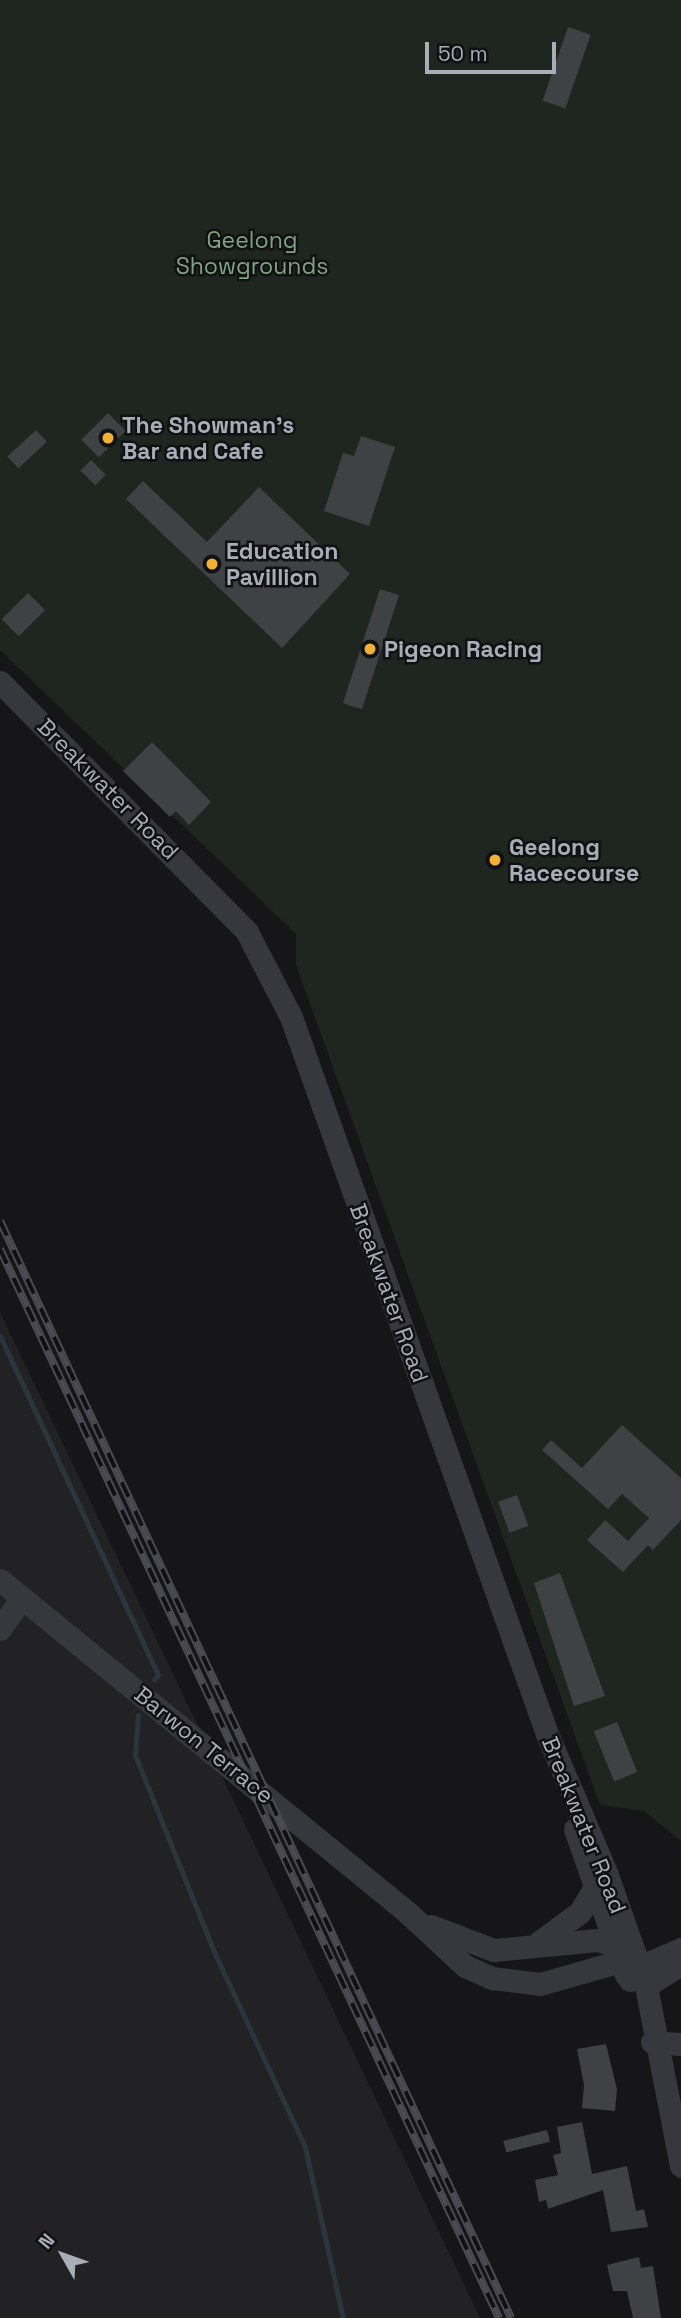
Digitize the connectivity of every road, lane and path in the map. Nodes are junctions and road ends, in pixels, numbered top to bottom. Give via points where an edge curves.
1 (0, 682) edge
2 (0, 1580) edge
3 (22, 1598) junction
4 (0, 1629) edge
5 (587, 1845) junction
6 (593, 1890) junction
7 (407, 1912) junction
8 (681, 1949) edge
9 (505, 1951) junction
10 (681, 1964) edge
11 (630, 1966) junction
12 (681, 2044) edge
13 (661, 2055) edge
14 (681, 2166) edge

1 - 5 street, Breakwater Road via 198,877 247,932 264,962 290,1017
2 - 3 street, Barwon Terrace
3 - 4 street
3 - 7 street, Barwon Terrace
5 - 6 street
5 - 11 street, Breakwater Road
6 - 9 street, Barwon Terrace via 585,1906 559,1932 534,1945
6 - 11 street
7 - 9 street, Barwon Terrace via 461,1941
7 - 11 street, Barwon Terrace via 455,1960 492,1978 548,1983
8 - 11 street
9 - 11 street, Barwon Terrace via 592,1940
10 - 11 street
11 - 13 street
12 - 13 street
13 - 14 street

